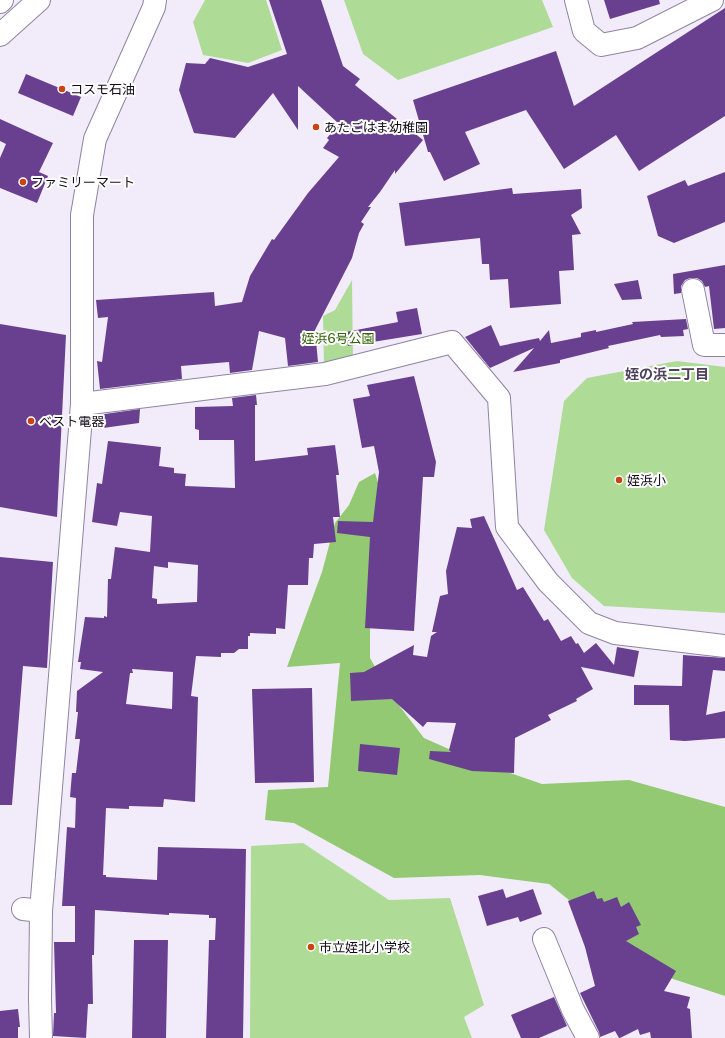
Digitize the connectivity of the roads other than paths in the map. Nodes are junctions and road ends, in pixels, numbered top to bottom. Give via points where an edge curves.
1 (40, 0) edge
2 (155, 0) edge
3 (576, 0) edge
4 (712, 0) edge
5 (0, 35) edge
6 (693, 290) dead end
7 (725, 345) edge
8 (82, 404) junction
9 (725, 646) edge
10 (544, 939) dead end
11 (41, 1038) edge
12 (588, 1038) edge

1 - 5 street
2 - 8 street via 96,139 86,192 82,215
3 - 4 street via 584,31 601,45 637,38
6 - 7 street via 704,345
8 - 9 street via 325,374 452,342 499,398 507,527 548,582 589,623 615,634
8 - 11 street via 32,910
10 - 12 street via 573,1010

